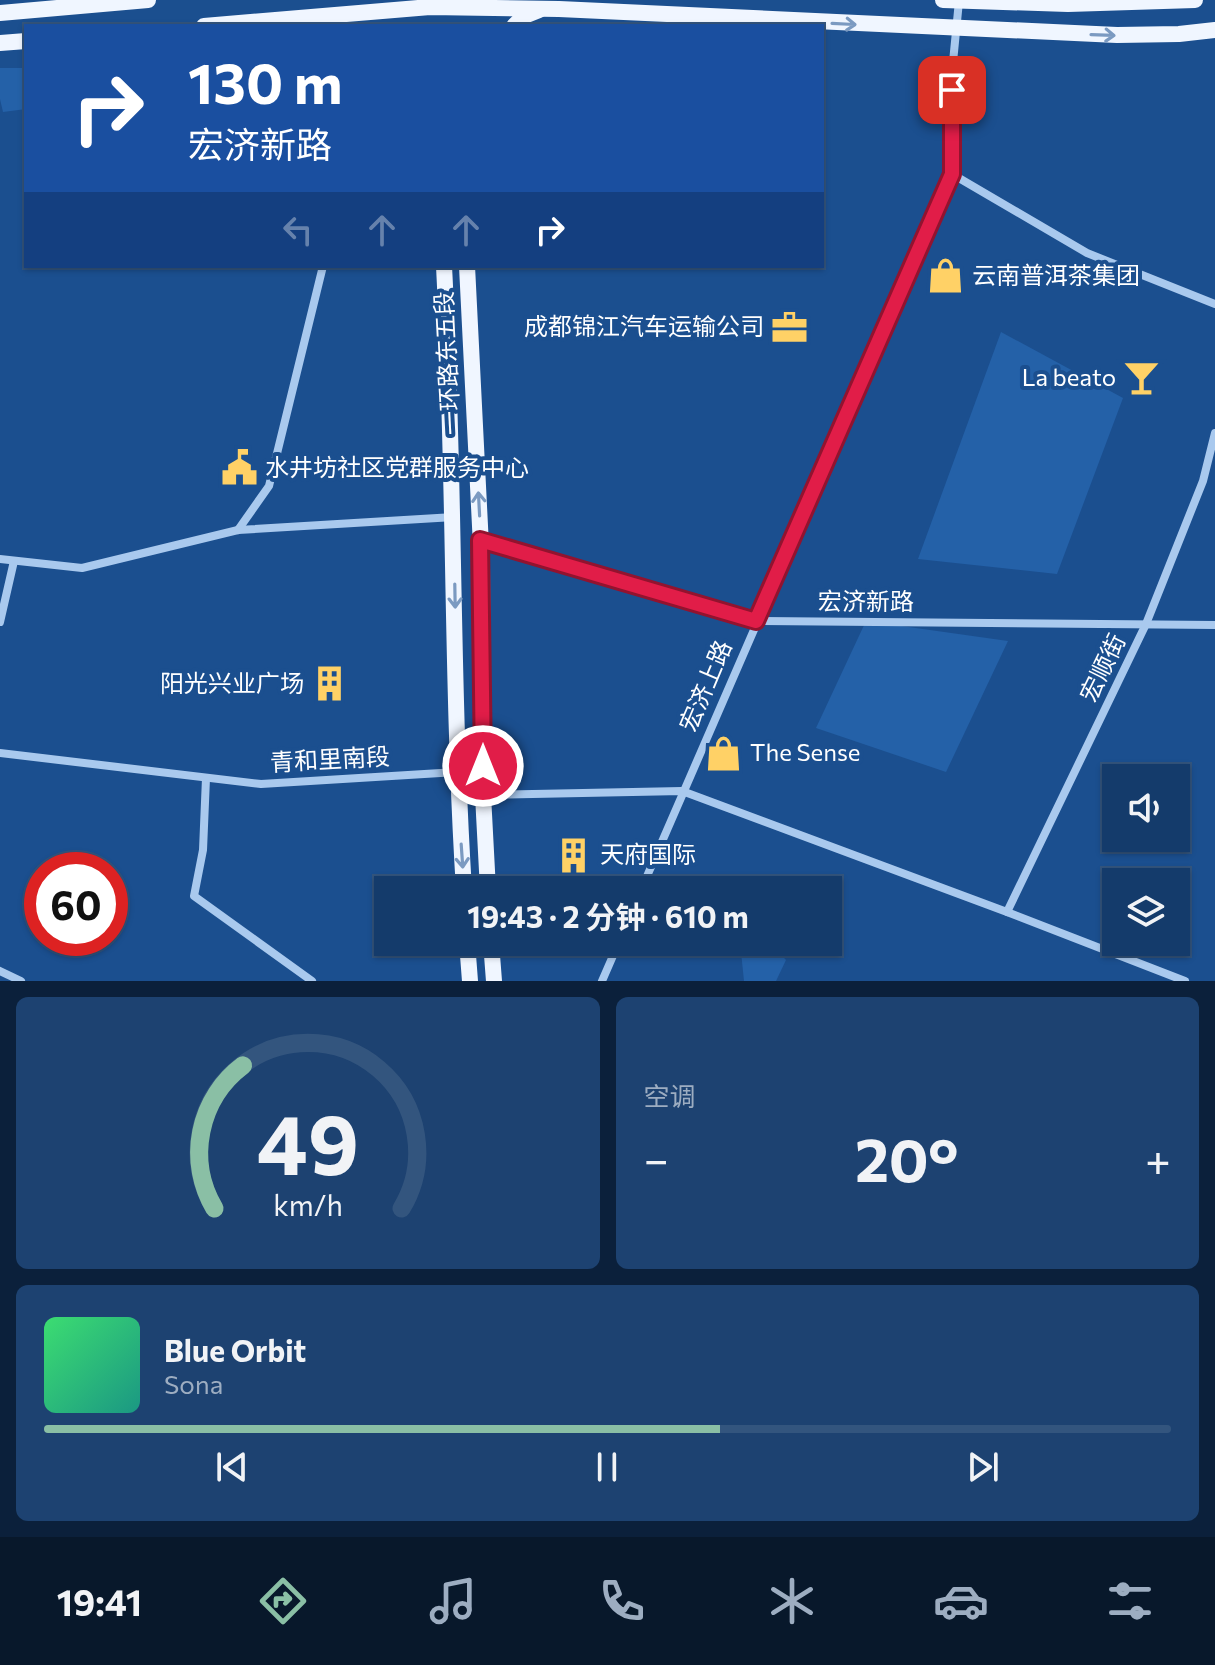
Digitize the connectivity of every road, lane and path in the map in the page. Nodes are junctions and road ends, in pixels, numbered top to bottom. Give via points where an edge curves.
1 (148, 0) edge
2 (943, 0) edge
3 (1195, 0) edge
4 (959, 1) edge
5 (58, 4) edge
6 (430, 4) edge
7 (457, 4) edge
8 (542, 9) junction
9 (0, 13) edge
10 (349, 18) edge
11 (240, 24) edge
12 (375, 24) edge
13 (431, 24) edge
14 (458, 24) edge
15 (516, 24) edge
16 (955, 29) junction
17 (1215, 30) edge
18 (24, 41) edge
19 (0, 43) edge
20 (952, 174) junction
21 (323, 268) edge
22 (444, 268) edge
23 (467, 268) edge
24 (1215, 304) edge
25 (1215, 433) edge
26 (454, 517) junction
27 (238, 530) junction
28 (480, 540) junction
29 (0, 559) edge
30 (14, 561) junction
31 (756, 621) junction
32 (0, 622) edge
33 (1146, 624) junction
34 (1215, 625) edge
35 (0, 753) edge
36 (457, 772) junction
37 (206, 778) junction
38 (682, 791) junction
39 (483, 795) junction
40 (463, 876) edge
41 (487, 876) edge
42 (647, 876) edge
43 (1007, 912) junction
44 (468, 956) edge
45 (492, 956) edge
46 (613, 956) edge
47 (0, 971) edge
48 (21, 981) edge
49 (312, 981) edge
50 (470, 981) edge
51 (494, 981) edge
52 (602, 981) edge
53 (1185, 981) edge

1 - 5 main road
2 - 4 main road
3 - 4 main road
4 - 16 street, 宏济上路
5 - 9 main road
6 - 7 main road
6 - 10 main road
6 - 13 main road
7 - 8 main road
7 - 14 main road
8 - 15 main road
8 -> 16 main road
10 - 11 main road
10 - 12 main road
16 -> 17 main road via 1117,35
16 - 20 street, 宏济上路
18 - 19 main road
20 - 24 street via 1087,253
20 - 31 street, 宏济上路
21 - 27 street via 269,486
22 - 26 main road
28 -> 23 main road, 一环路东五段
25 - 33 street, 宏顺街 via 1203,481
26 - 27 street
26 -> 36 main road
27 - 30 street via 82,568
28 - 31 street, 宏济新路
28 - 39 main road, 一环路东五段
29 - 30 street
30 - 32 street
31 - 33 street, 宏济新路
31 - 38 street, 宏济上路
33 - 34 street, 宏济新路
33 - 43 street, 宏顺街
35 - 37 street, 青和里南段
36 - 37 street, 青和里南段 via 261,784
36 -> 40 main road
37 - 49 street via 203,850 194,896
38 - 39 street
38 - 42 street, 宏济上路
38 - 43 street
39 - 41 main road, 一环路东五段
43 - 53 street
44 - 50 main road
45 - 51 main road
46 - 52 street
47 - 48 street

